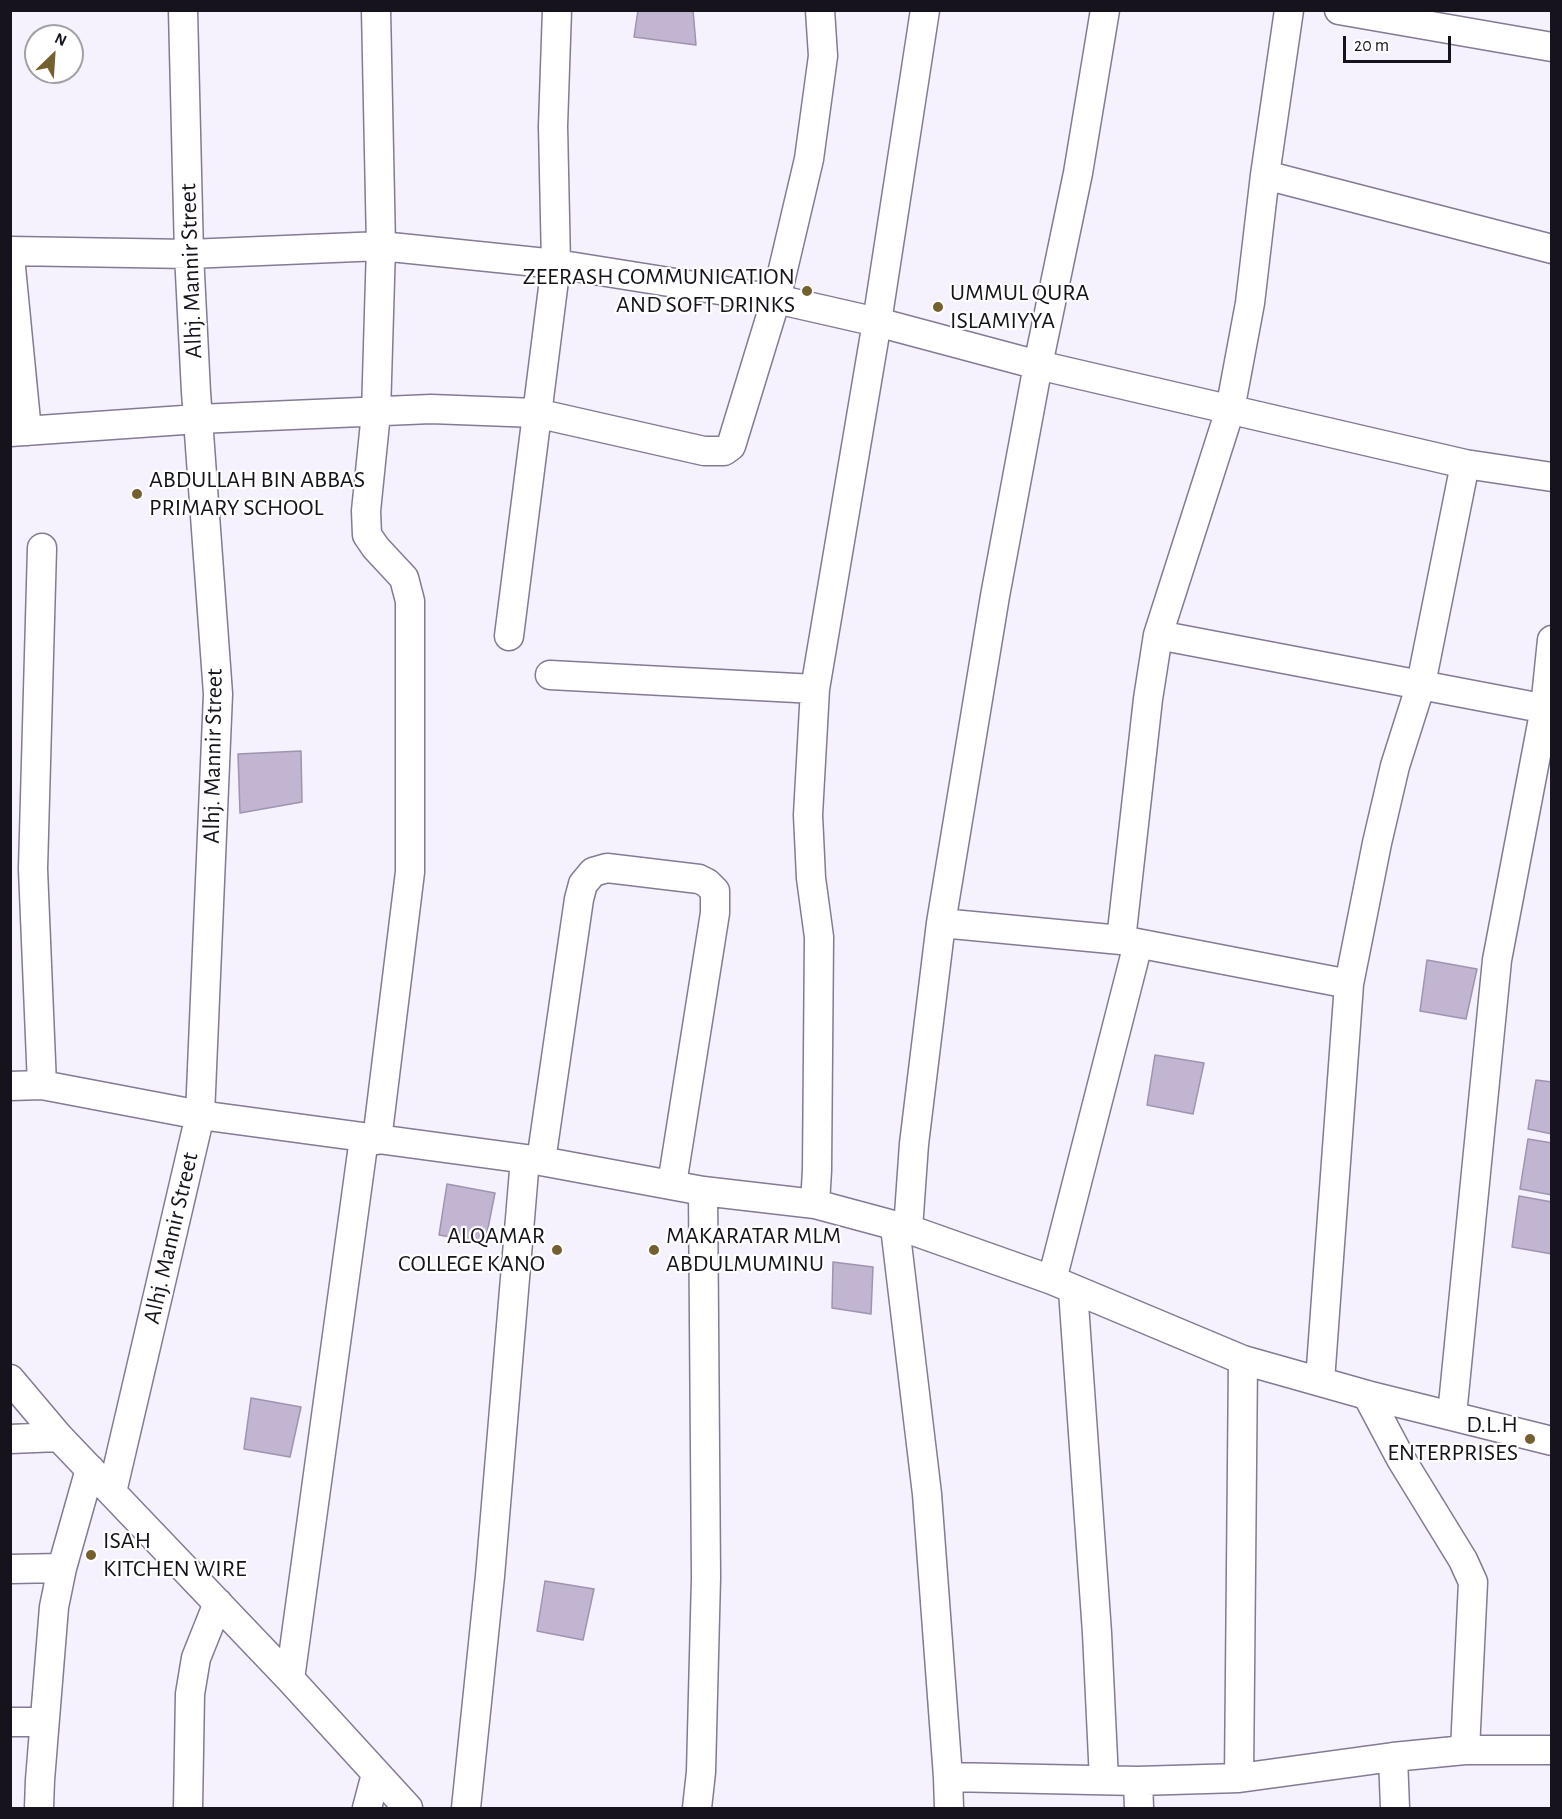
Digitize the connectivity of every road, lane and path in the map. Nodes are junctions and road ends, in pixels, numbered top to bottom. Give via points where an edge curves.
1 (183, 10) edge
2 (376, 10) edge
3 (557, 10) edge
4 (820, 10) edge
5 (925, 10) edge
6 (1105, 10) edge
7 (1289, 10) edge
8 (1339, 10) edge
9 (1551, 47) edge
10 (1265, 175) junction
11 (381, 246) junction
12 (1551, 249) edge
13 (10, 251) edge
14 (189, 254) junction
15 (10, 257) edge
16 (556, 264) junction
17 (776, 298) junction
18 (878, 322) junction
19 (1038, 365) junction
20 (1230, 410) junction
21 (536, 412) junction
22 (376, 413) junction
23 (198, 419) junction
24 (19, 431) edge
25 (1465, 464) junction
26 (1551, 477) edge
27 (42, 548) dead end
28 (1158, 635) junction
29 (509, 636) dead end
30 (1551, 639) edge
31 (550, 675) dead end
32 (1421, 684) junction
33 (815, 689) junction
34 (1548, 709) edge
35 (941, 923) junction
36 (1129, 942) junction
37 (1349, 984) junction
38 (42, 1085) junction
39 (10, 1086) edge
40 (200, 1115) junction
41 (371, 1139) junction
42 (533, 1160) junction
43 (672, 1184) junction
44 (702, 1191) junction
45 (815, 1204) junction
46 (902, 1228) junction
47 (1062, 1285) junction
48 (1243, 1360) junction
49 (10, 1379) edge
50 (1320, 1381) junction
51 (1366, 1395) junction
52 (1452, 1415) junction
53 (59, 1437) junction
54 (10, 1439) edge
55 (1551, 1441) edge
56 (90, 1469) junction
57 (112, 1492) junction
58 (62, 1568) junction
59 (10, 1569) edge
60 (218, 1603) junction
61 (290, 1679) junction
62 (10, 1722) edge
63 (44, 1722) junction
64 (1465, 1750) junction
65 (1551, 1750) edge
66 (1393, 1757) junction
67 (376, 1774) junction
68 (948, 1777) junction
69 (1239, 1778) junction
70 (1104, 1780) junction
71 (1139, 1795) edge
72 (39, 1809) edge
73 (188, 1809) edge
74 (367, 1809) edge
75 (408, 1809) edge
76 (466, 1809) edge
77 (697, 1809) edge
78 (949, 1809) edge
79 (1395, 1809) edge

1 - 14 street, Alhj. Mannir Street
2 - 11 street
3 - 16 street via 553,126
4 - 17 street via 823,56 809,159
5 - 18 street
6 - 19 street via 1078,173
7 - 10 street
8 - 9 street
10 - 12 street
10 - 20 street via 1250,303
11 - 14 street
11 - 16 street
11 - 22 street
13 - 14 street
14 - 23 street, Alhj. Mannir Street
15 - 24 street
16 - 17 street
16 - 21 street
17 - 18 street
17 - 21 street via 731,446 724,451 704,451
18 - 19 street
18 - 33 street
19 - 20 street
19 - 35 street
20 - 25 street
20 - 28 street
21 - 22 street via 430,409
21 - 29 street
22 - 23 street
22 - 41 street via 367,535 404,578 410,601 410,872
23 - 24 street
23 - 40 street, Alhj. Mannir Street via 218,694
25 - 26 street
25 - 32 street
27 - 38 street via 33,869
28 - 32 street
28 - 36 street via 1148,699
30 - 34 street
31 - 33 street
32 - 34 street
32 - 37 street via 1395,766
33 - 45 street via 808,815 819,937
34 - 52 street via 1497,960
35 - 36 street
35 - 46 street
36 - 37 street
36 - 47 street
37 - 50 street
38 - 39 street
38 - 40 street
40 - 41 street
40 - 57 street, Alhj. Mannir Street
41 - 42 street
41 - 61 street
42 - 43 street
42 - 43 street via 583,884 593,872 607,868 699,879 715,891 715,913
42 - 76 street
43 - 44 street
44 - 45 street
44 - 77 street via 706,1578
45 - 46 street
46 - 47 street
46 - 68 street
47 - 48 street
47 - 70 street via 1097,1633
48 - 50 street
48 - 69 street
49 - 53 street
50 - 51 street
51 - 52 street
51 - 64 street via 1473,1582
52 - 55 street
53 - 54 street
53 - 56 street
56 - 57 street
56 - 58 street
57 - 60 street
58 - 59 street
58 - 63 street via 54,1607
60 - 61 street
60 - 73 street via 196,1658 190,1694
61 - 67 street
62 - 63 street
63 - 72 street
64 - 65 street
64 - 66 street
66 - 69 street
66 - 79 street
67 - 74 street
67 - 75 street
68 - 70 street
68 - 78 street
69 - 71 street
70 - 71 street

